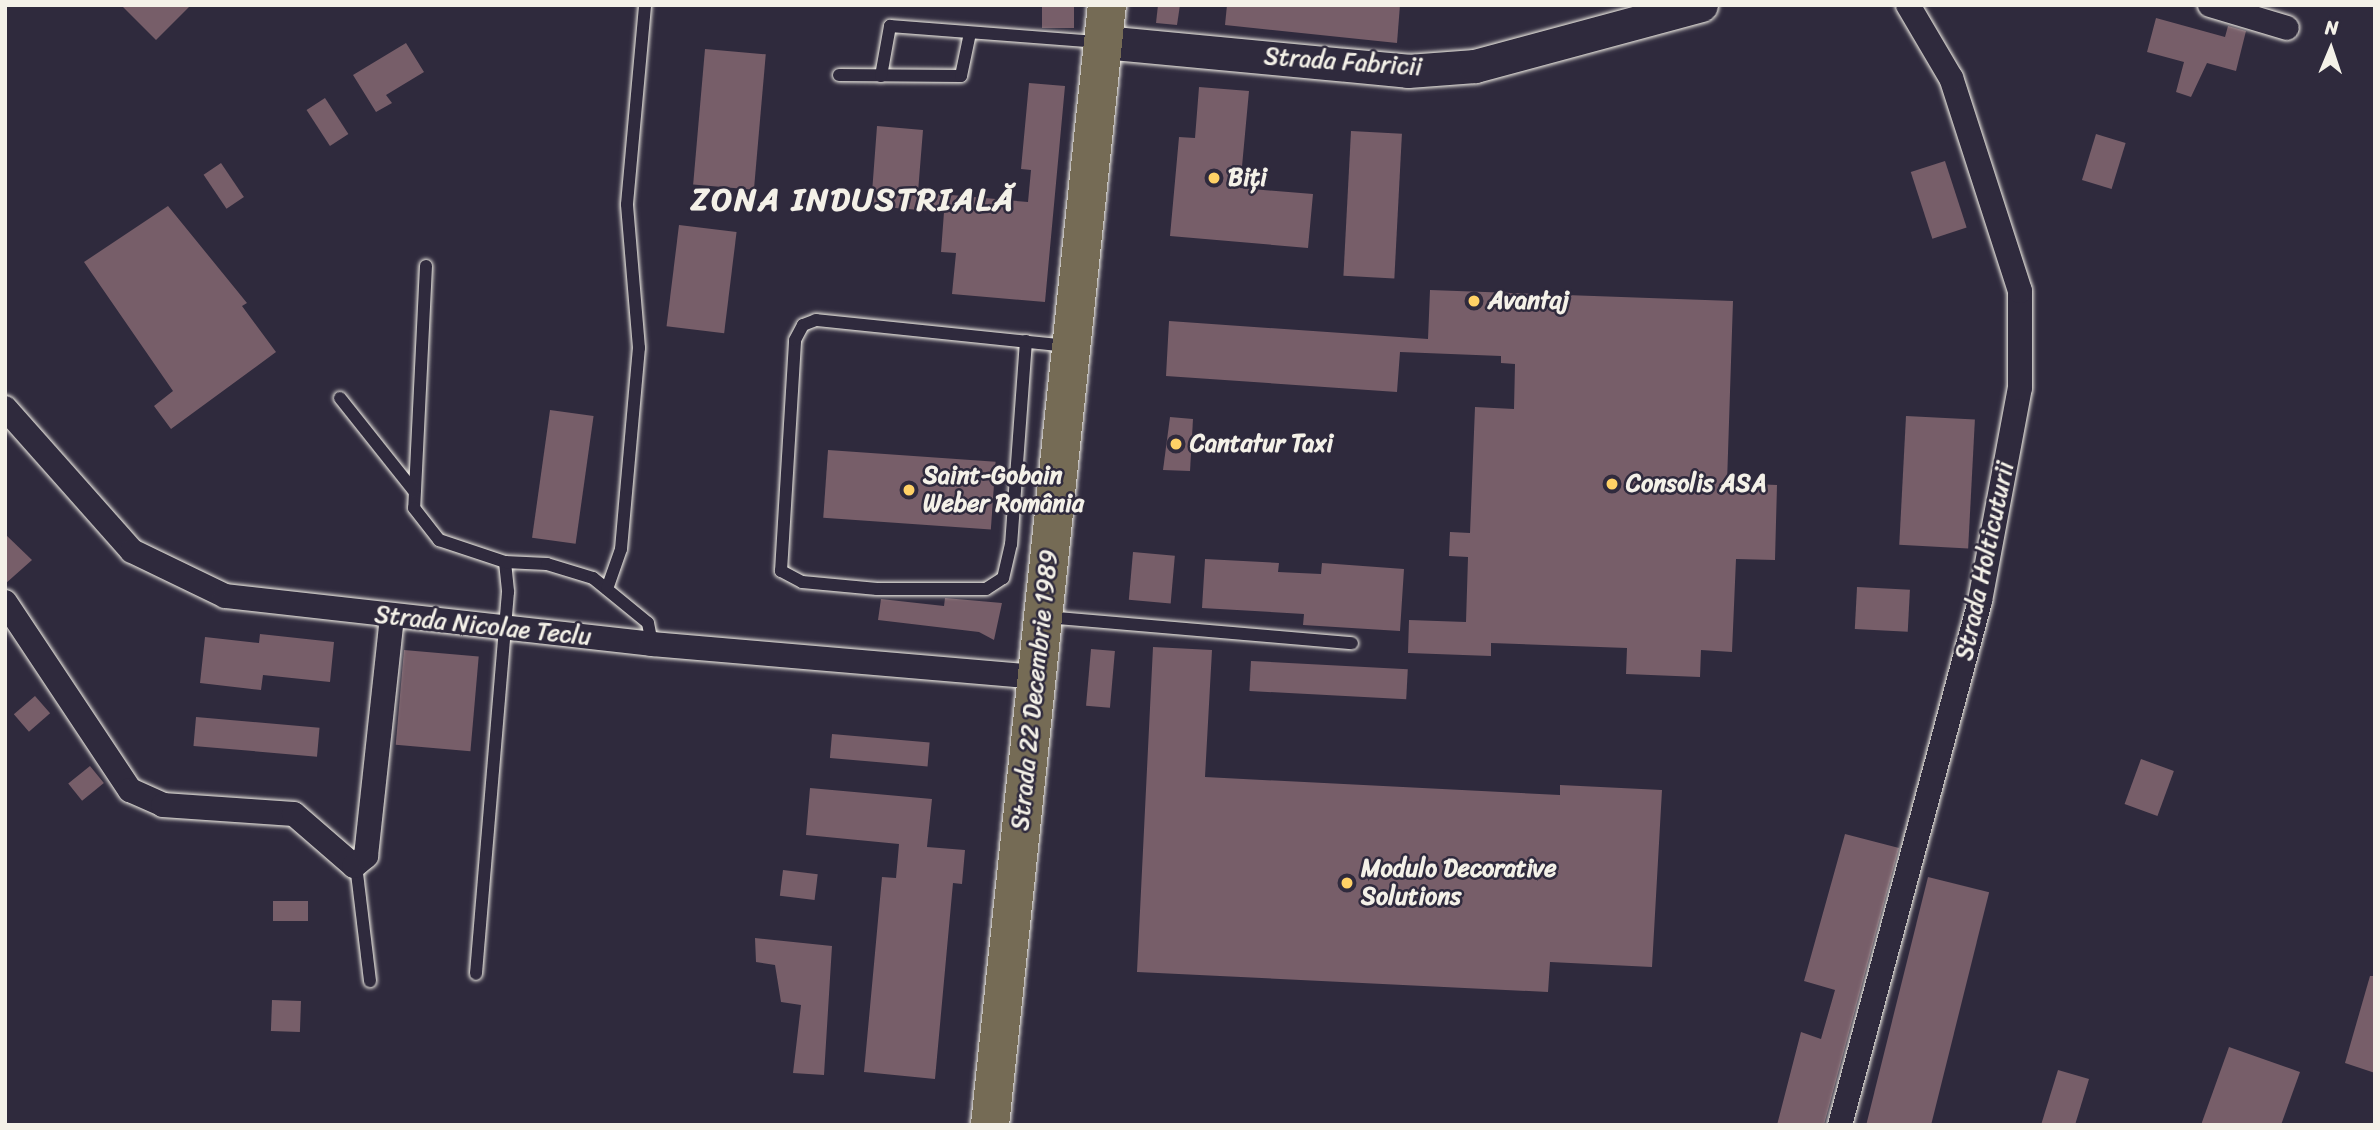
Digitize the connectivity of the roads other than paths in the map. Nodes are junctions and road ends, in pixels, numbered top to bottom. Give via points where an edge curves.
1 (645, 5) edge
2 (1701, 5) edge
3 (1909, 5) edge
4 (2210, 5) edge
5 (1105, 24) edge
6 (2287, 28) dead end
7 (970, 33) junction
8 (839, 75) dead end
9 (881, 76) junction
10 (426, 266) dead end
11 (1026, 341) junction
12 (1071, 346) junction
13 (340, 398) dead end
14 (5, 408) edge
15 (414, 491) junction
16 (505, 562) junction
17 (607, 589) junction
18 (5, 602) edge
19 (391, 616) junction
20 (1042, 617) junction
21 (506, 628) junction
22 (1352, 643) dead end
23 (652, 644) junction
24 (1036, 677) junction
25 (356, 865) junction
26 (477, 974) dead end
27 (370, 981) dead end
28 (990, 1125) edge
29 (1840, 1125) edge

1 - 17 lane via 627,204 639,348 621,549
2 - 5 street, Strada Fabricii via 1475,66 1408,71
3 - 29 street, Strada Holticuturii via 1951,78 2020,291 2020,388 1980,601
4 - 6 street
5 - 7 lane
5 - 12 main road, Strada 22 Decembrie 1989
7 - 9 lane via 961,76
7 - 9 lane via 890,26
8 - 9 lane
10 - 15 lane
11 - 11 lane via 816,320 803,326 795,340 781,571 802,582 877,589 986,589 1003,578 1011,544
11 - 12 lane
12 - 20 main road, Strada 22 Decembrie 1989
13 - 15 lane
14 - 19 street, Strada Nicolae Teclu via 143,559 225,596
15 - 16 lane via 414,508 439,540
16 - 17 lane via 547,564
16 - 21 lane
17 - 23 lane via 648,623
18 - 25 street via 130,790 163,805 294,814 338,857
19 - 21 street, Strada Nicolae Teclu
19 - 25 street via 366,856
20 - 22 lane
20 - 24 main road, Strada 22 Decembrie 1989
21 - 23 street, Strada Nicolae Teclu
21 - 26 lane
23 - 24 street, Strada Nicolae Teclu
24 - 28 main road, Strada 22 Decembrie 1989
25 - 27 lane

